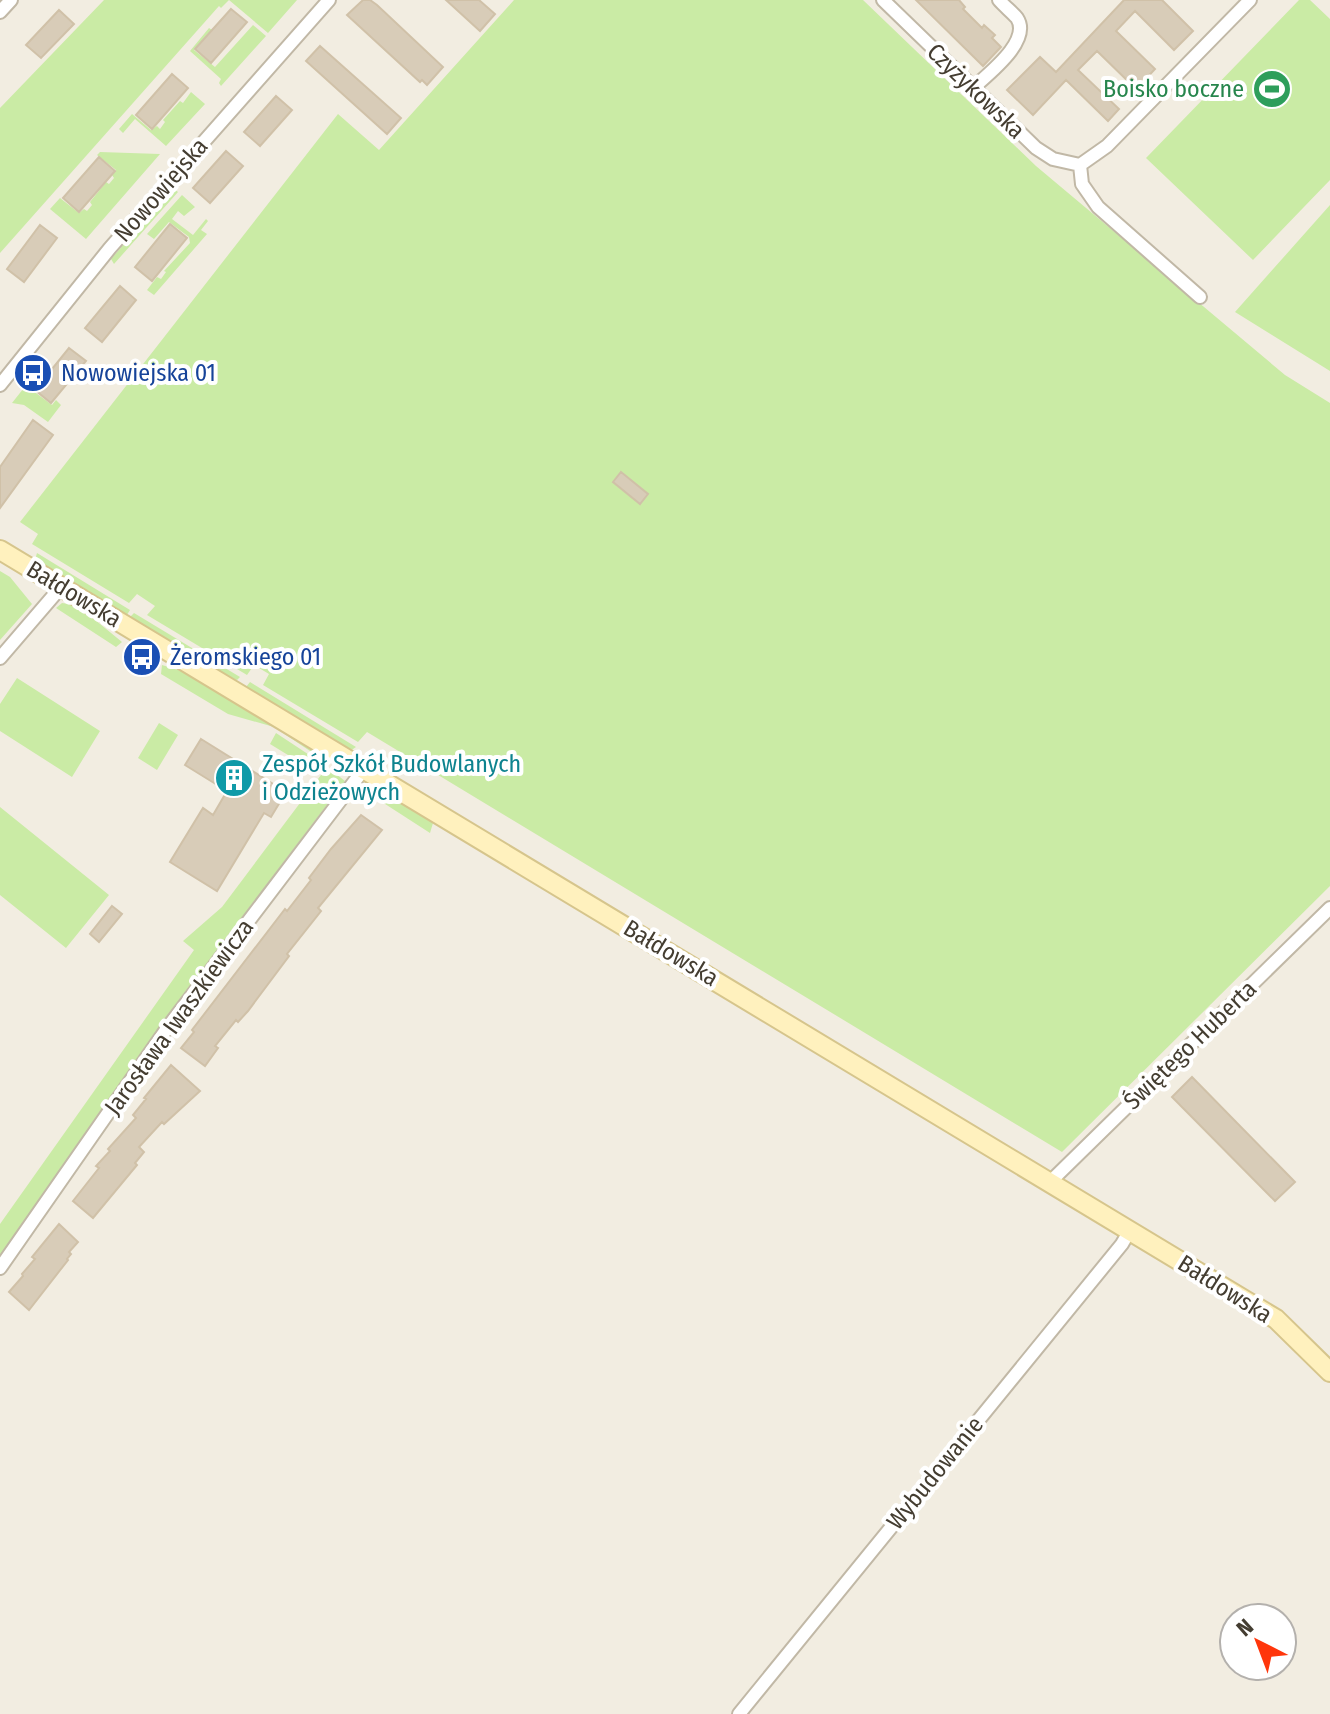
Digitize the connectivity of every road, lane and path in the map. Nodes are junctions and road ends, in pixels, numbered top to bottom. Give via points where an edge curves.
1 (11, 0) edge
2 (329, 0) edge
3 (883, 0) edge
4 (999, 0) edge
5 (1250, 0) edge
6 (0, 11) edge
7 (973, 88) junction
8 (1080, 165) junction
9 (1200, 297) dead end
10 (0, 385) edge
11 (0, 550) edge
12 (61, 587) junction
13 (0, 658) edge
14 (364, 769) junction
15 (1330, 908) edge
16 (1050, 1182) junction
17 (1130, 1230) junction
18 (0, 1268) edge
19 (1330, 1372) edge
20 (739, 1714) edge

1 - 6 street
2 - 10 street, Nowowiejska via 110,248
3 - 7 street, Czyżykowska
4 - 7 street via 1017,18 1018,42
5 - 8 street via 1107,146
7 - 8 street, Czyżykowska via 1036,148 1053,159
8 - 9 street via 1082,184 1098,207
11 - 12 street, Bałdowska
12 - 13 street
12 - 14 street, Bałdowska
14 - 16 street, Bałdowska
14 - 18 street, Jarosława Iwaszkiewicza via 168,1027
15 - 16 street, Świętego Huberta
16 - 17 street, Bałdowska
17 - 19 street, Bałdowska via 1276,1319
17 - 20 street, Wybudowanie

